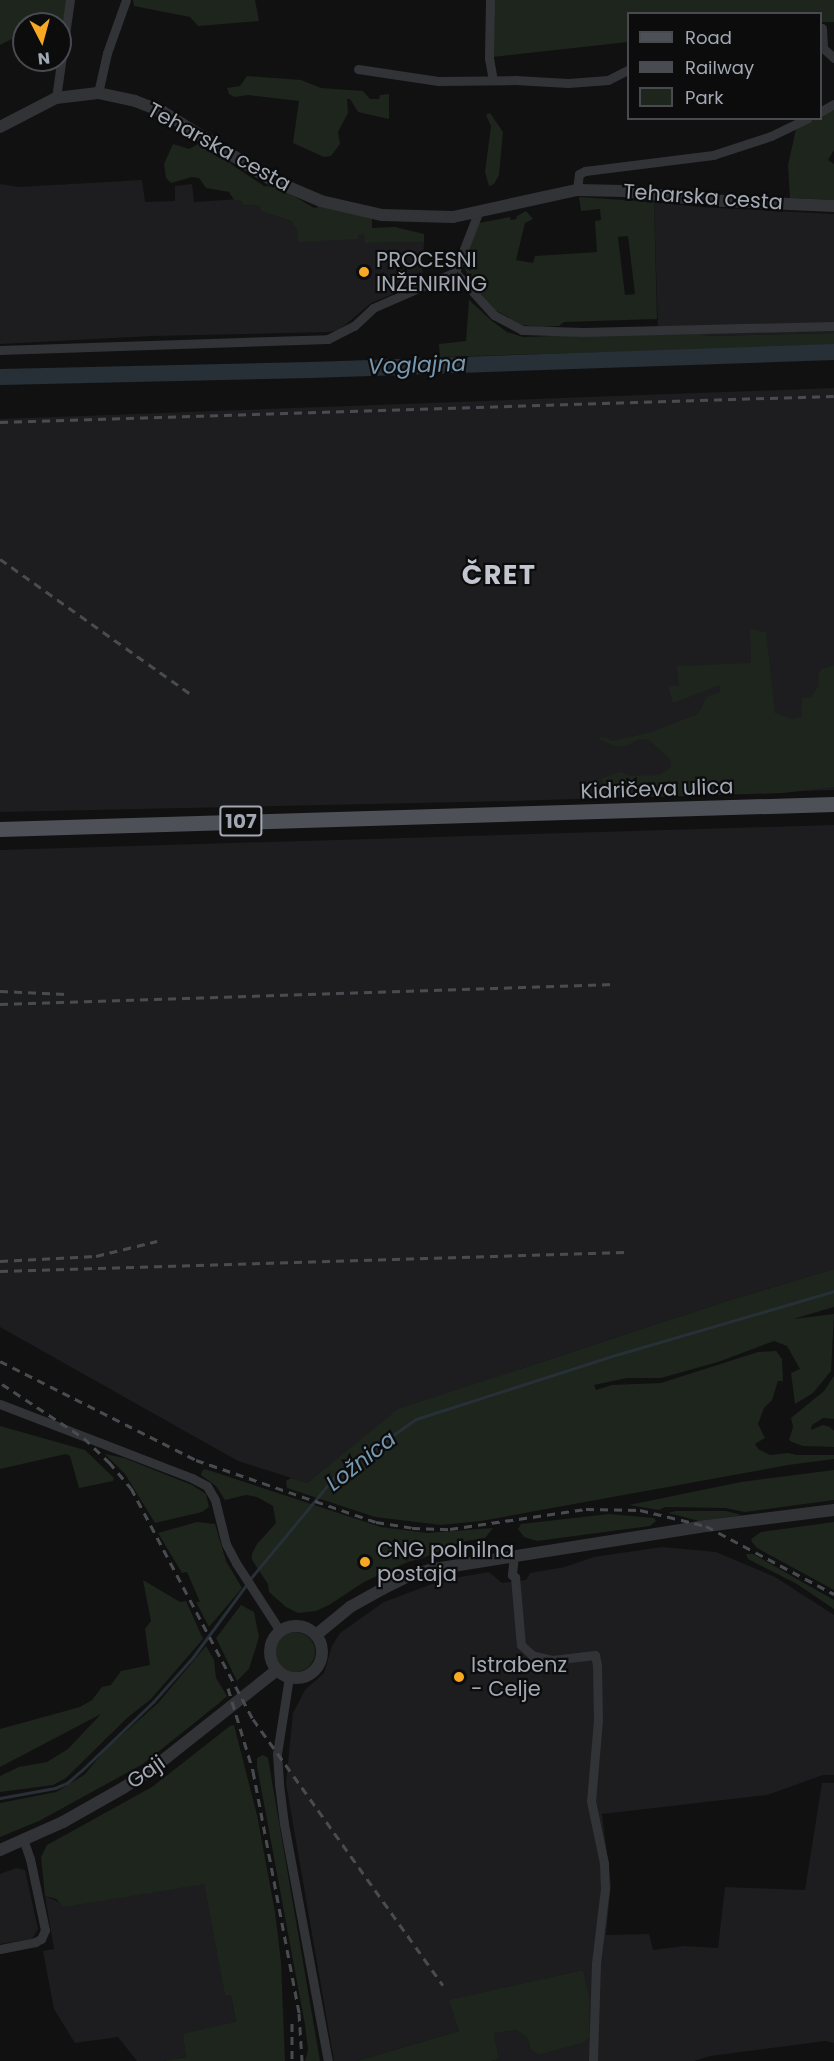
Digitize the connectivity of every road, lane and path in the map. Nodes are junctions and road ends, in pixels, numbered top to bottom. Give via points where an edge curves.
1 (70, 0) edge
2 (126, 0) edge
3 (490, 0) edge
4 (822, 38) edge
5 (834, 58) edge
6 (358, 69) dead end
7 (627, 70) edge
8 (493, 80) junction
9 (98, 93) junction
10 (56, 98) junction
11 (804, 120) edge
12 (0, 127) edge
13 (577, 190) junction
14 (834, 206) edge
15 (478, 213) junction
16 (455, 272) junction
17 (834, 326) edge
18 (0, 350) edge
19 (834, 804) edge
20 (0, 829) edge
21 (0, 1404) edge
22 (834, 1510) edge
23 (514, 1555) junction
24 (280, 1631) junction
25 (316, 1635) junction
26 (277, 1670) junction
27 (289, 1677) junction
28 (23, 1839) junction
29 (0, 1850) edge
30 (0, 1948) edge
31 (328, 2061) edge
32 (593, 2061) edge

1 - 10 street
2 - 9 street via 106,52
3 - 8 street via 489,58
4 - 5 street via 823,48
6 - 8 street via 438,81
7 - 8 street via 591,83
9 - 10 street, Teharska cesta
9 - 15 street, Teharska cesta via 135,100 163,112 272,180 321,201 418,217
10 - 12 street, Teharska cesta
11 - 13 street via 771,136 713,155 585,171 579,174
13 - 14 street, Teharska cesta
13 - 15 street, Teharska cesta
15 - 16 street
16 - 17 street via 494,315 522,330
16 - 18 street via 373,308 354,326 328,339
19 - 20 main road, Kidričeva ulica / 107
21 - 24 street via 207,1486 215,1500 226,1544
22 - 23 street
23 - 25 street via 406,1577 350,1607
23 - 32 street via 512,1575 521,1645 532,1655 552,1660 595,1655 598,1720 591,1801 606,1888 596,1964
24 - 25 street via 299,1626
24 - 26 street via 270,1655
25 - 27 street via 321,1654 316,1668 303,1677
26 - 27 street
26 - 28 street, Gaji via 142,1775 94,1806
27 - 31 street via 277,1754 279,1784
28 - 29 street, Gaji
28 - 30 street via 45,1930 35,1942

